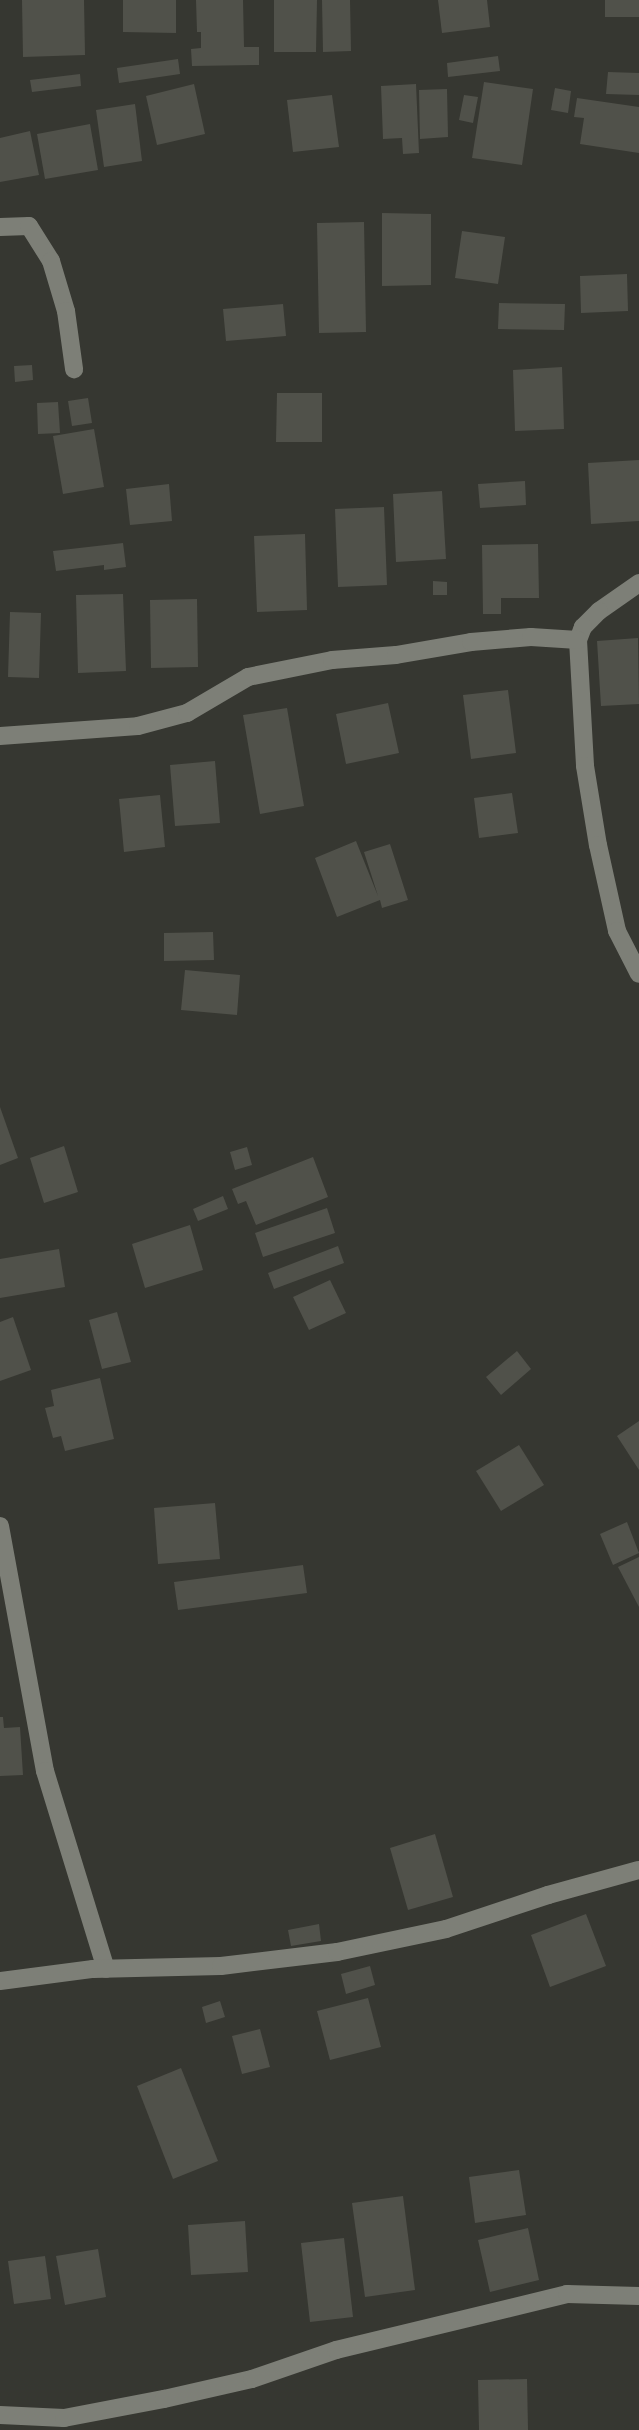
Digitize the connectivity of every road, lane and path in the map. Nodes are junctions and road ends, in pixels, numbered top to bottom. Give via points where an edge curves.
1 (0, 228) edge
2 (74, 369) dead end
3 (639, 583) edge
4 (578, 640) junction
5 (0, 736) edge
6 (639, 974) edge
7 (0, 1526) edge
8 (639, 1870) edge
9 (106, 1969) junction
10 (0, 1981) edge
11 (639, 2296) edge
12 (0, 2416) edge

1 - 2 street via 29,226 51,261 66,311
3 - 4 street via 599,611 583,627
4 - 5 street via 531,637 332,660 248,677 187,713 138,726
4 - 6 street via 585,766 598,845 617,930
7 - 9 street via 45,1771
8 - 9 street via 446,1929 337,1952 221,1966
9 - 10 street
11 - 12 street via 567,2294 348,2347 252,2379 164,2399 64,2418

